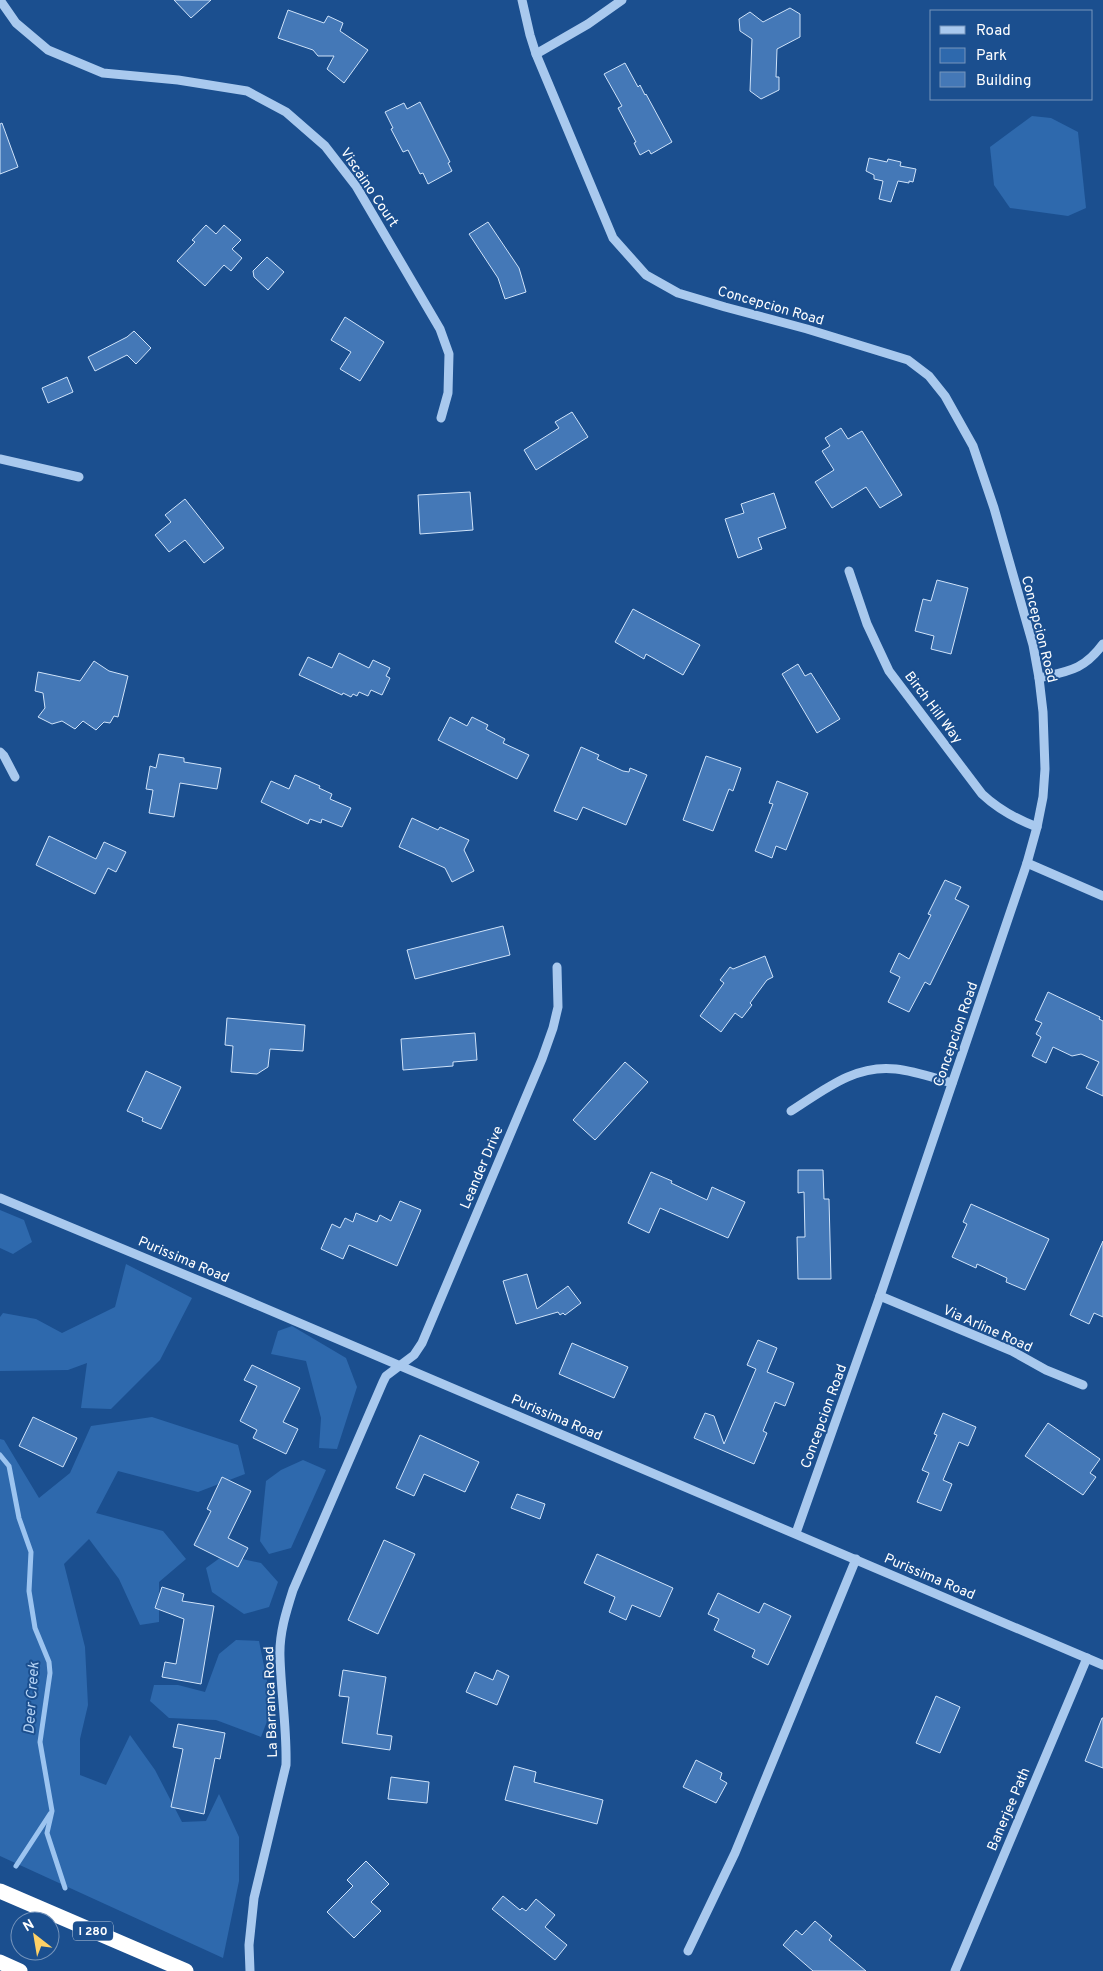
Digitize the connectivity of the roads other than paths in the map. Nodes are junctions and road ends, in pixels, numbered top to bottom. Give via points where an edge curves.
1 (0, 0) edge
2 (522, 0) edge
3 (622, 0) edge
4 (536, 54) junction
5 (441, 418) dead end
6 (0, 459) edge
7 (79, 477) dead end
8 (849, 571) dead end
9 (1103, 644) edge
10 (1039, 678) junction
11 (0, 752) edge
12 (15, 777) dead end
13 (1037, 827) junction
14 (1027, 864) junction
15 (1103, 896) edge
16 (557, 968) dead end
17 (952, 1084) junction
18 (791, 1111) dead end
19 (0, 1198) edge
20 (880, 1296) junction
21 (400, 1365) junction
22 (1083, 1385) dead end
23 (796, 1533) junction
24 (856, 1559) junction
25 (1087, 1658) junction
26 (1103, 1664) edge
27 (0, 1891) edge
28 (688, 1951) dead end
29 (0, 1962) edge
30 (20, 1971) edge
31 (186, 1971) edge
32 (250, 1971) edge
33 (955, 1971) edge

1 - 5 street, Viscaino Court via 16,22 48,50 102,73 247,91 286,112 325,146 356,186 440,329 449,354 448,393
2 - 4 street, Concepcion Road
3 - 4 street
4 - 10 street, Concepcion Road via 613,238 646,275 678,293 908,360 929,376 945,396 973,446 1033,645
6 - 7 street
8 - 13 street, Birch Hill Way via 867,624 889,671 982,794 1012,817
9 - 10 street via 1095,656 1081,666
10 - 13 street, Concepcion Road via 1045,769
11 - 12 street
13 - 14 street, Concepcion Road
14 - 15 street
14 - 17 street, Concepcion Road
16 - 21 street, Leander Drive via 558,1007 542,1059 422,1343 414,1355
17 - 18 street via 896,1069 877,1068 842,1079
17 - 20 street, Concepcion Road
19 - 21 street, Purissima Road
20 - 22 street, Via Arline Road via 1005,1347 1046,1370
20 - 23 street, Concepcion Road
21 - 23 street, Purissima Road
21 - 32 street, La Barranca Road via 383,1382 286,1613 280,1656 286,1765 254,1898
23 - 24 street, Purissima Road
24 - 25 street, Purissima Road
24 - 28 street via 735,1854
25 - 26 street, Purissima Road
25 - 33 street, Banerjee Path
27 - 31 highway, I 280
29 - 30 highway

